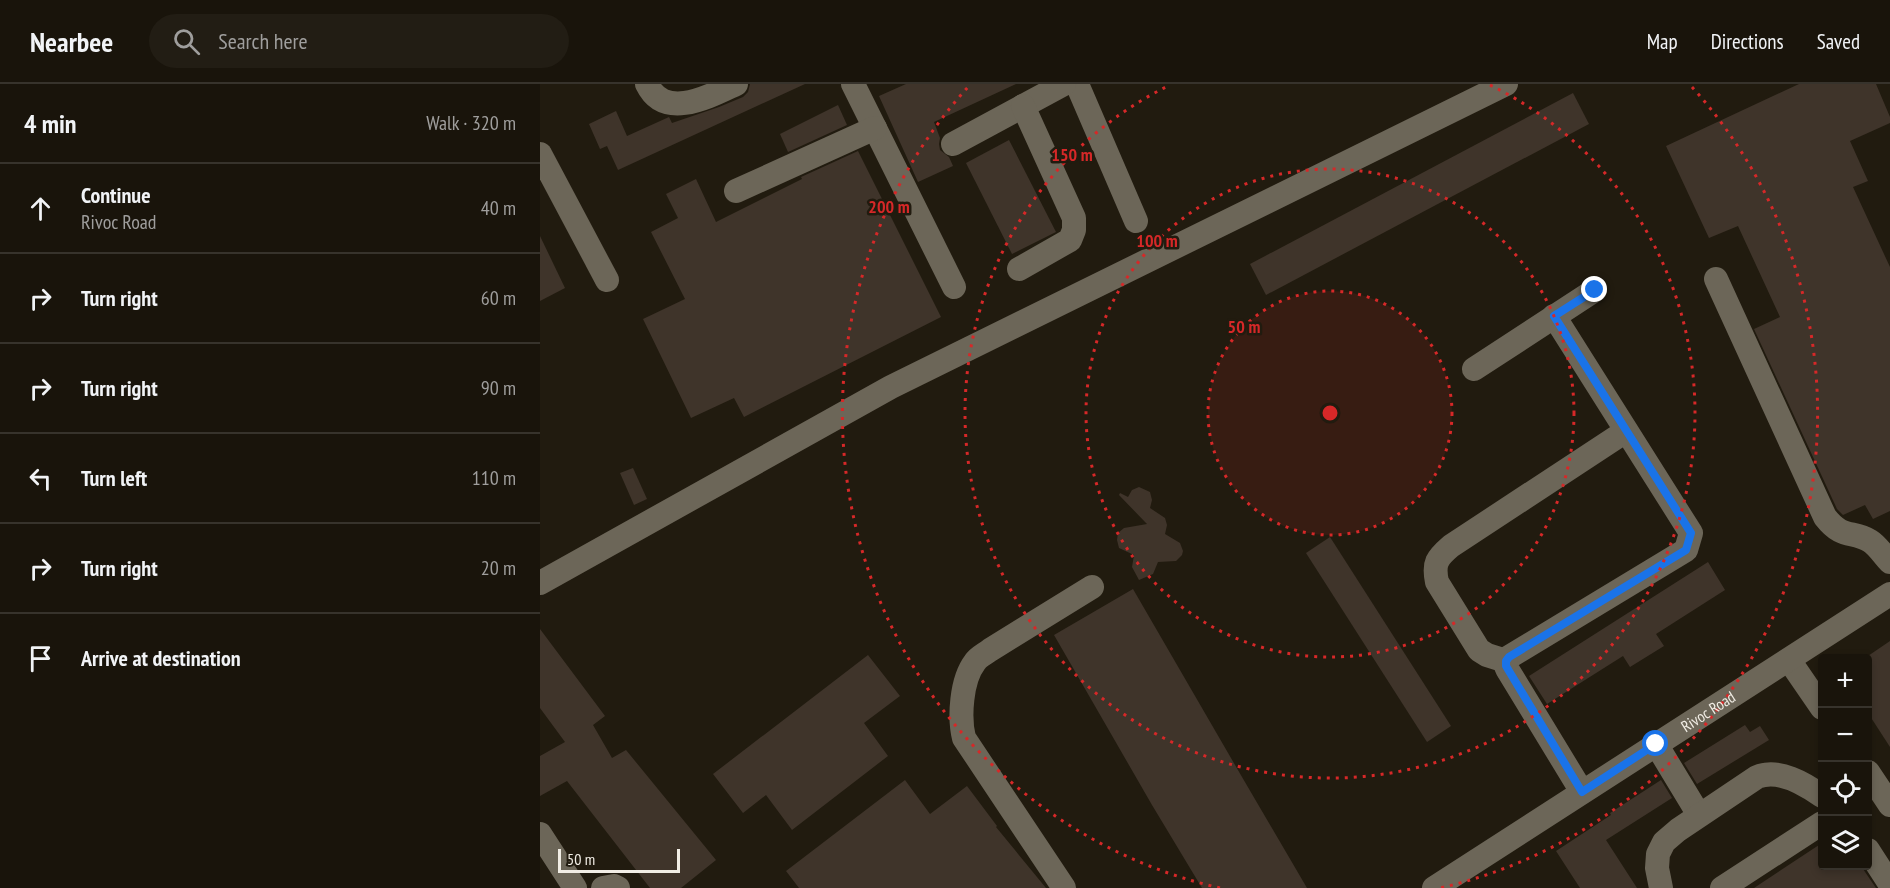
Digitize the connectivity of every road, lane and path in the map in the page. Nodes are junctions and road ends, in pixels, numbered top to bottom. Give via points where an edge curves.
1 (647, 84) edge
2 (736, 84) edge
3 (853, 84) edge
4 (1064, 84) edge
5 (1077, 84) edge
6 (1506, 84) edge
7 (1023, 106) junction
8 (875, 128) junction
9 (952, 144) dead end
10 (540, 154) edge
11 (736, 191) dead end
12 (1136, 221) dead end
13 (1019, 269) dead end
14 (1716, 279) dead end
15 (607, 280) dead end
16 (954, 287) dead end
17 (1595, 290) dead end
18 (1554, 316) junction
19 (1474, 369) dead end
20 (1626, 431) junction
21 (1890, 562) edge
22 (540, 583) edge
23 (1092, 587) dead end
24 (1890, 594) edge
25 (1790, 660) junction
26 (1506, 661) junction
27 (1818, 702) edge
28 (1656, 744) junction
29 (1872, 778) edge
30 (1582, 792) junction
31 (1818, 793) edge
32 (1890, 805) edge
33 (1699, 815) junction
34 (1818, 826) edge
35 (540, 834) edge
36 (1872, 856) edge
37 (1451, 884) edge
38 (1890, 885) edge
39 (576, 888) edge
40 (603, 888) edge
41 (618, 888) edge
42 (1064, 888) edge
43 (1661, 888) edge
44 (1722, 888) edge

1 - 2 street via 663,100 683,104 700,102
3 - 8 street
4 - 7 street
5 - 12 street
6 - 22 street via 891,387
7 - 9 street
7 - 13 street via 1074,218 1074,230 1070,240
8 - 11 street
8 - 16 street
10 - 15 street
14 - 21 street via 1825,518 1844,534 1870,541
17 - 18 street
18 - 19 street
18 - 20 street
20 - 26 street via 1691,533 1686,550
20 - 26 street via 1438,557 1434,570 1437,582 1479,650
23 - 42 street via 975,661 967,676 960,721 964,738
24 - 25 street, Rivoc Road
25 - 27 street
25 - 28 street, Rivoc Road
26 - 30 street
28 - 30 street, Rivoc Road
28 - 33 street
29 - 32 street
30 - 37 street, Rivoc Road
31 - 33 street via 1805,785 1765,774
33 - 43 street via 1664,842 1657,868
34 - 44 street
35 - 39 street
36 - 38 street
40 - 41 street

